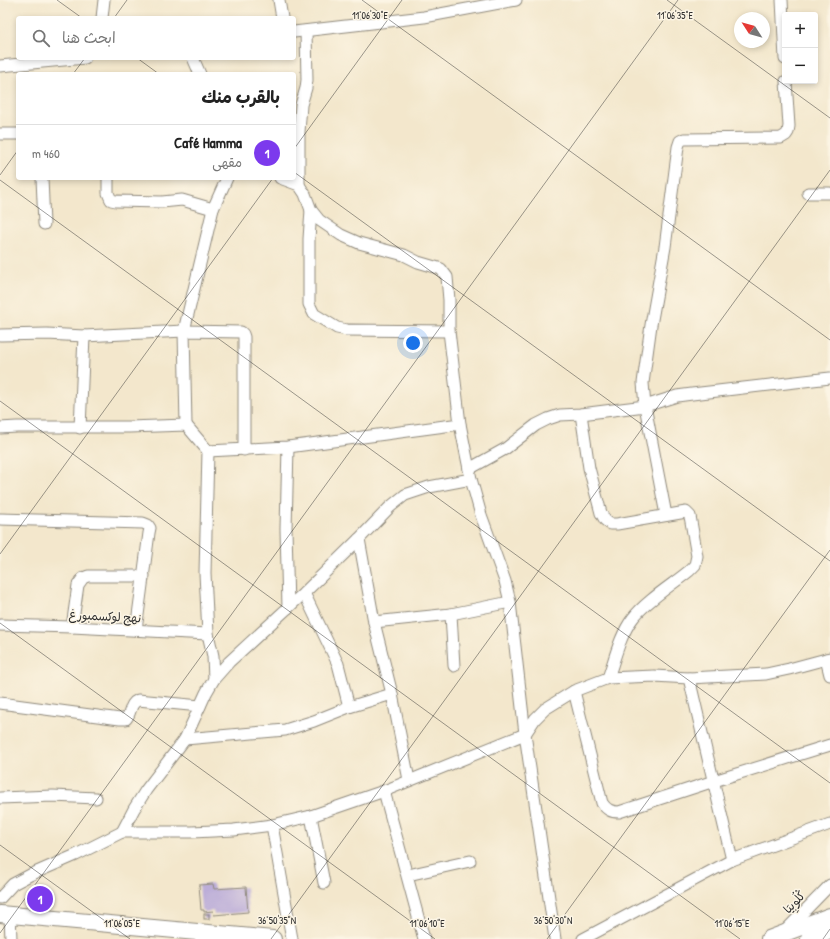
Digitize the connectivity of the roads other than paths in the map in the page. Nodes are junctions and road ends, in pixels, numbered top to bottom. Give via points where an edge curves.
1 (104, 0) edge
2 (280, 0) edge
3 (516, 0) edge
4 (782, 0) edge
5 (102, 16) edge
6 (282, 16) edge
7 (306, 31) junction
8 (296, 32) edge
9 (784, 48) edge
10 (64, 60) edge
11 (194, 60) edge
12 (0, 66) edge
13 (199, 72) edge
14 (786, 84) edge
15 (0, 134) edge
16 (16, 134) edge
17 (42, 180) edge
18 (108, 180) edge
19 (225, 180) edge
20 (285, 180) edge
21 (299, 185) junction
22 (808, 193) dead end
23 (830, 193) edge
24 (213, 209) junction
25 (311, 210) junction
26 (44, 224) dead end
27 (184, 331) junction
28 (449, 331) junction
29 (0, 335) edge
30 (84, 336) junction
31 (830, 378) edge
32 (644, 406) junction
33 (581, 414) junction
34 (460, 424) junction
35 (186, 425) junction
36 (0, 428) edge
37 (80, 428) junction
38 (288, 447) junction
39 (244, 450) junction
40 (208, 451) junction
41 (470, 474) junction
42 (666, 515) junction
43 (0, 519) edge
44 (359, 539) junction
45 (144, 576) junction
46 (304, 593) junction
47 (510, 602) junction
48 (288, 608) junction
49 (451, 614) junction
50 (374, 622) junction
51 (0, 625) edge
52 (72, 627) junction
53 (136, 630) junction
54 (208, 634) junction
55 (828, 658) edge
56 (454, 666) dead end
57 (830, 675) edge
58 (608, 678) junction
59 (689, 678) junction
60 (214, 679) junction
61 (574, 691) junction
62 (392, 694) junction
63 (0, 703) edge
64 (200, 706) junction
65 (349, 707) junction
66 (525, 734) junction
67 (185, 739) junction
68 (830, 745) edge
69 (409, 780) junction
70 (714, 781) junction
71 (384, 791) junction
72 (0, 798) edge
73 (96, 798) dead end
74 (311, 816) junction
75 (830, 824) edge
76 (272, 825) junction
77 (122, 832) junction
78 (732, 860) junction
79 (470, 861) dead end
80 (408, 875) junction
81 (324, 883) dead end
82 (830, 885) edge
83 (0, 898) edge
84 (5, 914) edge
85 (830, 916) edge
86 (830, 931) edge
87 (201, 936) edge
88 (776, 937) edge
89 (11, 939) edge
90 (273, 939) edge
91 (292, 939) edge
92 (424, 939) edge
93 (555, 939) edge
94 (583, 939) edge
95 (809, 939) edge

1 - 5 street
2 - 6 street
3 - 7 street via 424,17
4 - 9 street
7 - 8 street
7 - 21 street via 307,80 299,132
10 - 12 street
11 - 13 street
14 - 32 street via 789,126 788,132 781,138 684,139 679,144 643,383
15 - 16 street
17 - 26 street
18 - 24 street via 111,200 182,200
19 - 24 street
20 - 21 street
21 - 25 street
22 - 23 street
24 - 27 street
25 - 28 street via 319,220 341,235 441,269 447,277
25 - 28 street via 309,304 314,314 337,328 346,330
27 - 30 street
27 - 35 street
27 - 39 street via 238,331 243,334
28 - 34 street
29 - 30 street
30 - 37 street
31 - 32 street via 677,396
32 - 33 street
32 - 42 street
33 - 41 street via 560,415 536,425
33 - 42 street via 589,468 605,520 610,524 617,524
34 - 38 street
34 - 41 street
35 - 37 street
35 - 40 street
36 - 37 street
38 - 39 street
38 - 48 street
39 - 40 street
40 - 54 street via 205,573
41 - 44 street via 405,495
41 - 47 street
42 - 58 street via 689,513 697,561 689,571 632,619 621,639
43 - 45 street via 146,524 150,528
44 - 46 street
44 - 50 street
45 - 52 street via 83,578 78,585
45 - 53 street
46 - 48 street
46 - 65 street via 338,664
47 - 49 street
47 - 66 street
48 - 60 street
49 - 50 street
49 - 56 street
50 - 62 street
51 - 52 street, نهج لوكسمبورغ
52 - 53 street, نهج لوكسمبورغ
53 - 54 street, نهج لوكسمبورغ
54 - 60 street via 213,656
55 - 57 street
55 - 59 street via 766,674
58 - 59 street
58 - 61 street
59 - 70 street
60 - 64 street
61 - 66 street via 545,709
61 - 70 street via 602,803 608,810 619,812
62 - 65 street
62 - 69 street
63 - 64 street via 120,719 126,719 131,705 138,700
64 - 67 street
65 - 67 street via 285,730
66 - 69 street
66 - 93 street
67 - 77 street via 146,790
68 - 70 street
69 - 71 street
70 - 78 street
71 - 74 street
71 - 80 street
72 - 73 street
74 - 76 street
74 - 81 street
75 - 78 street
76 - 77 street via 199,832
76 - 91 street
77 - 83 street via 13,884
78 - 94 street
79 - 80 street
80 - 92 street
82 - 88 street, كْلُوبِيَا
84 - 87 street
84 - 89 street
85 - 88 street
86 - 95 street
87 - 90 street

